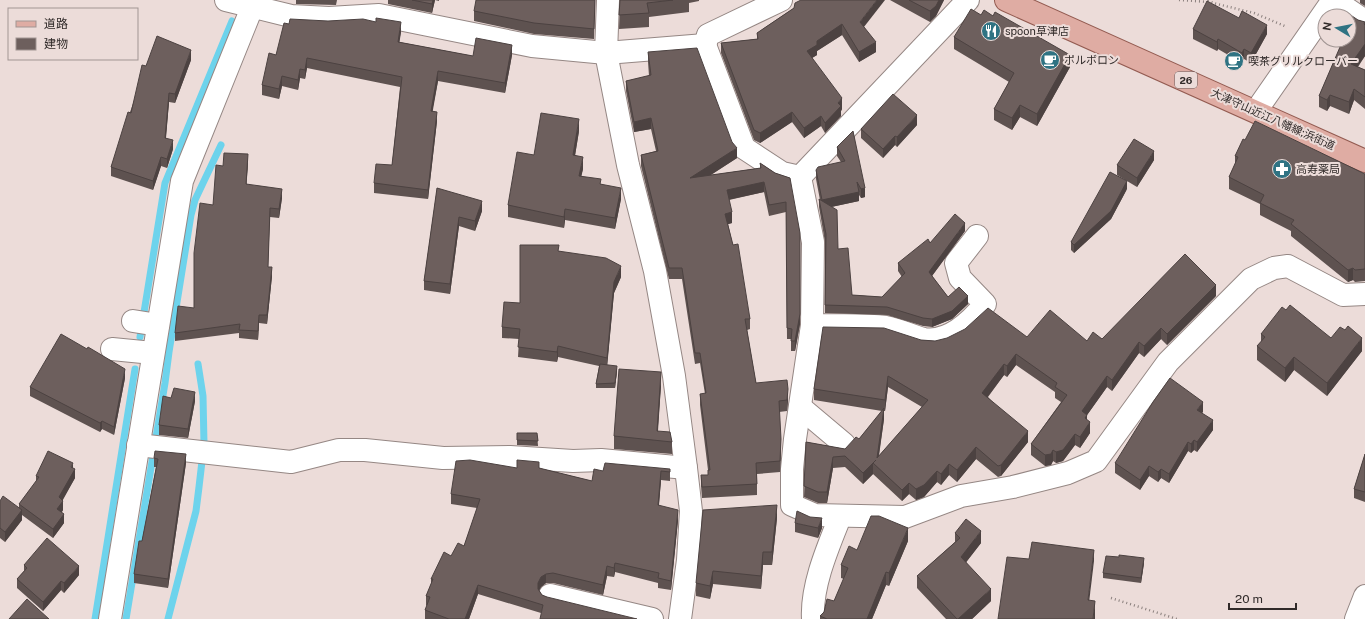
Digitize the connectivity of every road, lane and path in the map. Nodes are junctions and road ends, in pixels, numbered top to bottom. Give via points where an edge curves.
1 (226, 0) edge
2 (608, 0) edge
3 (781, 0) edge
4 (968, 0) edge
5 (1006, 0) edge
6 (1179, 0) edge
7 (1208, 0) edge
8 (1333, 0) edge
9 (254, 3) edge
10 (1213, 3) junction
11 (1365, 21) edge
12 (1307, 38) junction
13 (705, 45) junction
14 (606, 53) junction
15 (1256, 111) junction
16 (1365, 161) edge
17 (800, 177) junction
18 (977, 236) dead end
19 (1365, 294) edge
20 (812, 325) junction
21 (112, 349) dead end
22 (153, 353) junction
23 (800, 407) junction
24 (844, 444) dead end
25 (149, 446) junction
26 (686, 468) junction
27 (792, 505) junction
28 (768, 507) edge
29 (714, 510) edge
30 (691, 511) junction
31 (840, 517) junction
32 (550, 595) dead end
33 (1365, 596) edge
34 (1111, 598) dead end
35 (110, 619) edge
36 (652, 619) edge
37 (680, 619) edge
38 (813, 619) edge
39 (1177, 619) edge
40 (1356, 619) edge

1 - 9 street
2 - 14 street
3 - 13 street via 708,35
4 - 17 street
5 - 15 main road, 大津守山近江八幡線;浜街道 / 26
6 - 10 path
7 - 10 path
8 - 11 street
8 - 12 street
9 - 14 street via 291,16 329,18 380,15 532,46
9 - 22 street via 182,181 147,323
10 - 12 path via 1254,14
12 - 15 street
13 - 14 street
13 - 17 street via 744,148 782,173
14 - 26 street via 628,165 655,271 674,376
15 - 16 main road, 大津守山近江八幡線;浜街道 / 26
17 - 20 street via 813,242
18 - 20 street via 956,263 960,278 985,304 973,317 946,337 924,339 882,327
19 - 31 street via 1343,295 1288,266 1274,268 1251,279 1168,362 1096,461 1068,473 1013,487 961,496 905,516
20 - 23 street
21 - 22 street
22 - 25 street
23 - 24 street
23 - 27 street via 792,469
25 - 26 street via 291,462 339,450 365,450 443,458 601,460
25 - 35 street
26 - 30 street
27 - 28 street
27 - 31 street via 815,515
29 - 30 street
30 - 37 street
31 - 38 street via 825,555 815,595
32 - 36 street
33 - 40 street
34 - 39 path

